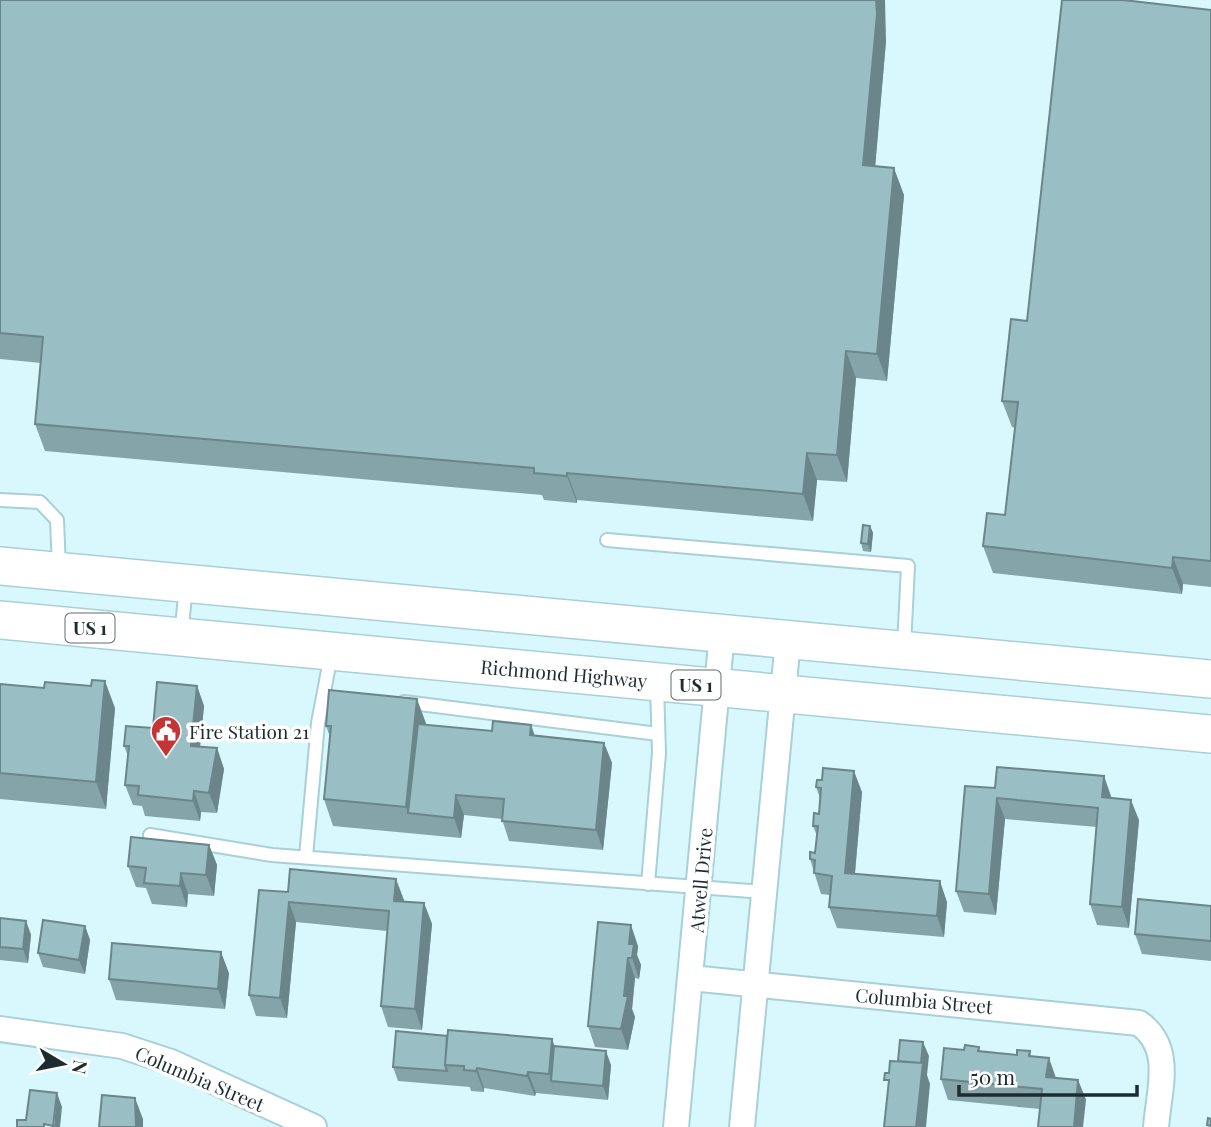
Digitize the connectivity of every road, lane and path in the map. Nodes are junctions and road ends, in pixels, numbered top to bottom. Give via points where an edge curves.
1 (0, 500) edge
2 (607, 540) dead end
3 (0, 566) edge
4 (59, 571) junction
5 (186, 583) junction
6 (0, 620) edge
7 (722, 633) junction
8 (181, 637) junction
9 (788, 640) junction
10 (904, 650) junction
11 (331, 651) junction
12 (1211, 679) edge
13 (657, 682) junction
14 (718, 687) junction
15 (783, 694) junction
16 (390, 700) edge
17 (659, 734) junction
18 (1211, 734) edge
19 (150, 835) dead end
20 (306, 857) junction
21 (648, 884) junction
22 (699, 888) junction
23 (764, 892) junction
24 (691, 978) junction
25 (756, 985) junction
26 (0, 1029) edge
27 (314, 1127) edge
28 (677, 1127) edge
29 (742, 1127) edge
30 (1156, 1127) edge

1 - 4 lane via 40,502 57,520
2 - 10 lane via 908,566
3 - 4 main road
4 - 5 main road
5 - 7 main road
5 - 8 lane
6 - 8 main road, Richmond Highway / US 1
7 - 9 main road
7 - 14 street, Atwell Drive
8 - 11 main road, Richmond Highway / US 1
9 - 10 main road
9 - 15 street
10 - 12 main road
11 - 13 main road, Richmond Highway / US 1
11 - 20 lane via 330,695 318,723
13 - 14 main road, Richmond Highway / US 1
13 - 17 lane
14 - 15 main road, Richmond Highway / US 1
14 - 22 street, Atwell Drive
15 - 18 main road, Richmond Highway / US 1
15 - 23 street
16 - 17 lane
17 - 21 lane
19 - 20 lane
20 - 21 lane
21 - 22 lane
22 - 23 lane
22 - 24 street, Atwell Drive
23 - 25 street
24 - 25 street, Columbia Street
24 - 28 street, Atwell Drive
25 - 29 street
25 - 30 street, Columbia Street via 1139,1023 1153,1033 1161,1049
26 - 27 street, Columbia Street via 122,1046 171,1062

